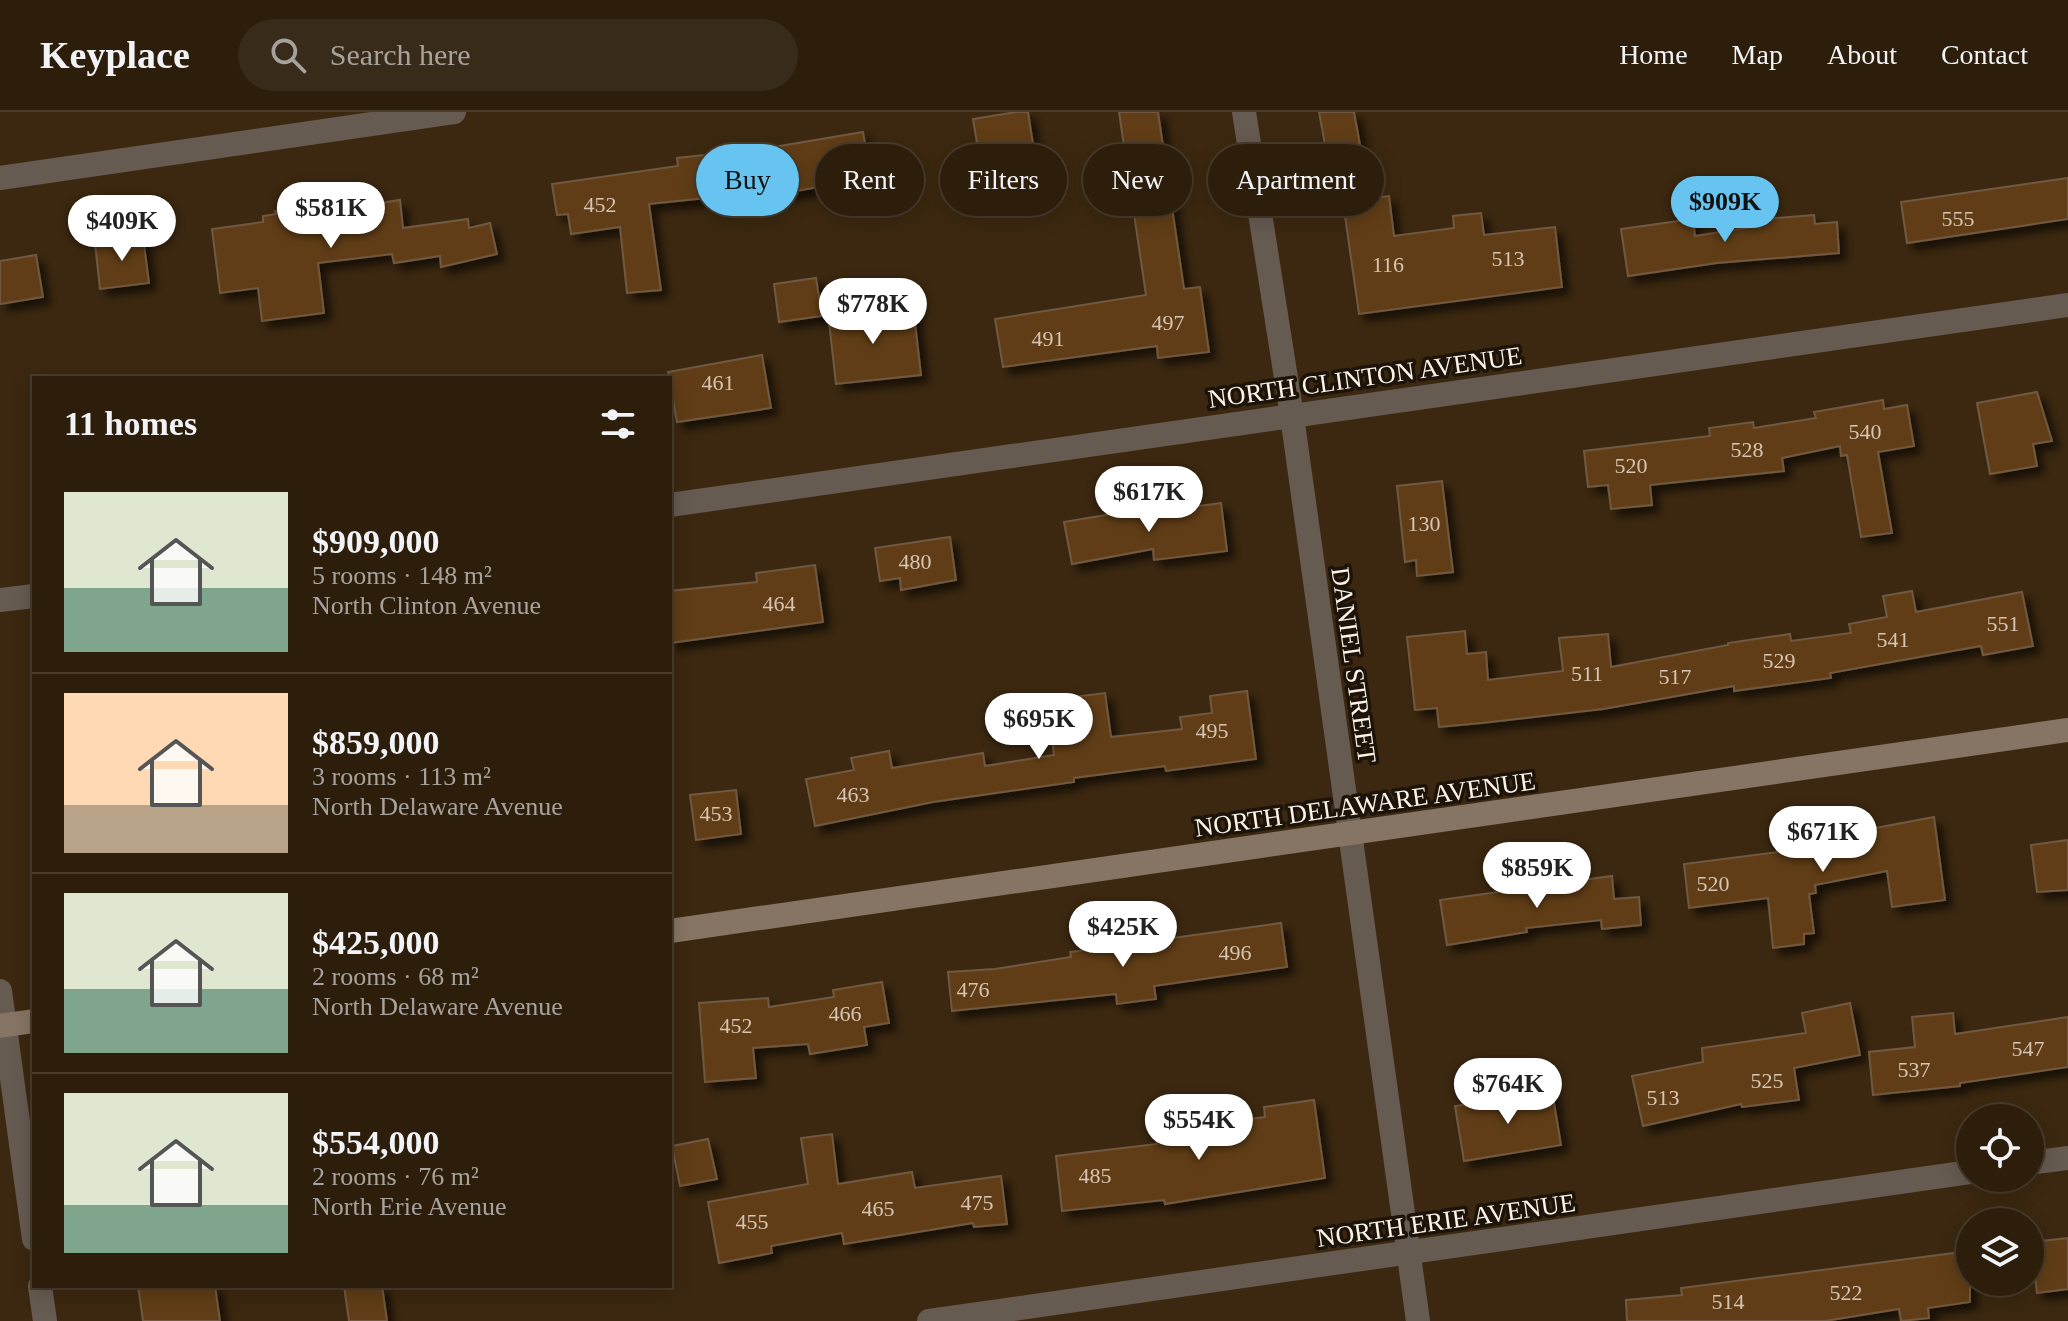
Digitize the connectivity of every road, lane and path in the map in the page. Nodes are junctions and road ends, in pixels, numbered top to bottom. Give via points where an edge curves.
1 (454, 112) edge
2 (1244, 112) edge
3 (0, 178) edge
4 (2068, 305) edge
5 (1292, 416) junction
6 (672, 505) edge
7 (32, 596) edge
8 (0, 600) edge
9 (2068, 730) edge
10 (1349, 835) junction
11 (672, 931) edge
12 (0, 991) edge
13 (32, 1021) edge
14 (2, 1026) edge
15 (2068, 1158) edge
16 (2044, 1161) edge
17 (1956, 1174) edge
18 (32, 1226) edge
19 (1409, 1253) junction
20 (40, 1288) edge
21 (45, 1321) edge
22 (929, 1321) edge
23 (1418, 1321) edge

1 - 3 street
2 - 5 street, DANIEL STREET
4 - 5 street, NORTH CLINTON AVENUE
5 - 6 street, NORTH CLINTON AVENUE
5 - 10 street, DANIEL STREET
7 - 8 street
9 - 10 street, NORTH DELAWARE AVENUE
10 - 11 street, NORTH DELAWARE AVENUE
10 - 19 street, DANIEL STREET
12 - 14 street
13 - 14 street
14 - 18 street
15 - 16 street
17 - 19 street, NORTH ERIE AVENUE
19 - 22 street, NORTH ERIE AVENUE
19 - 23 street, DANIEL STREET
20 - 21 street

